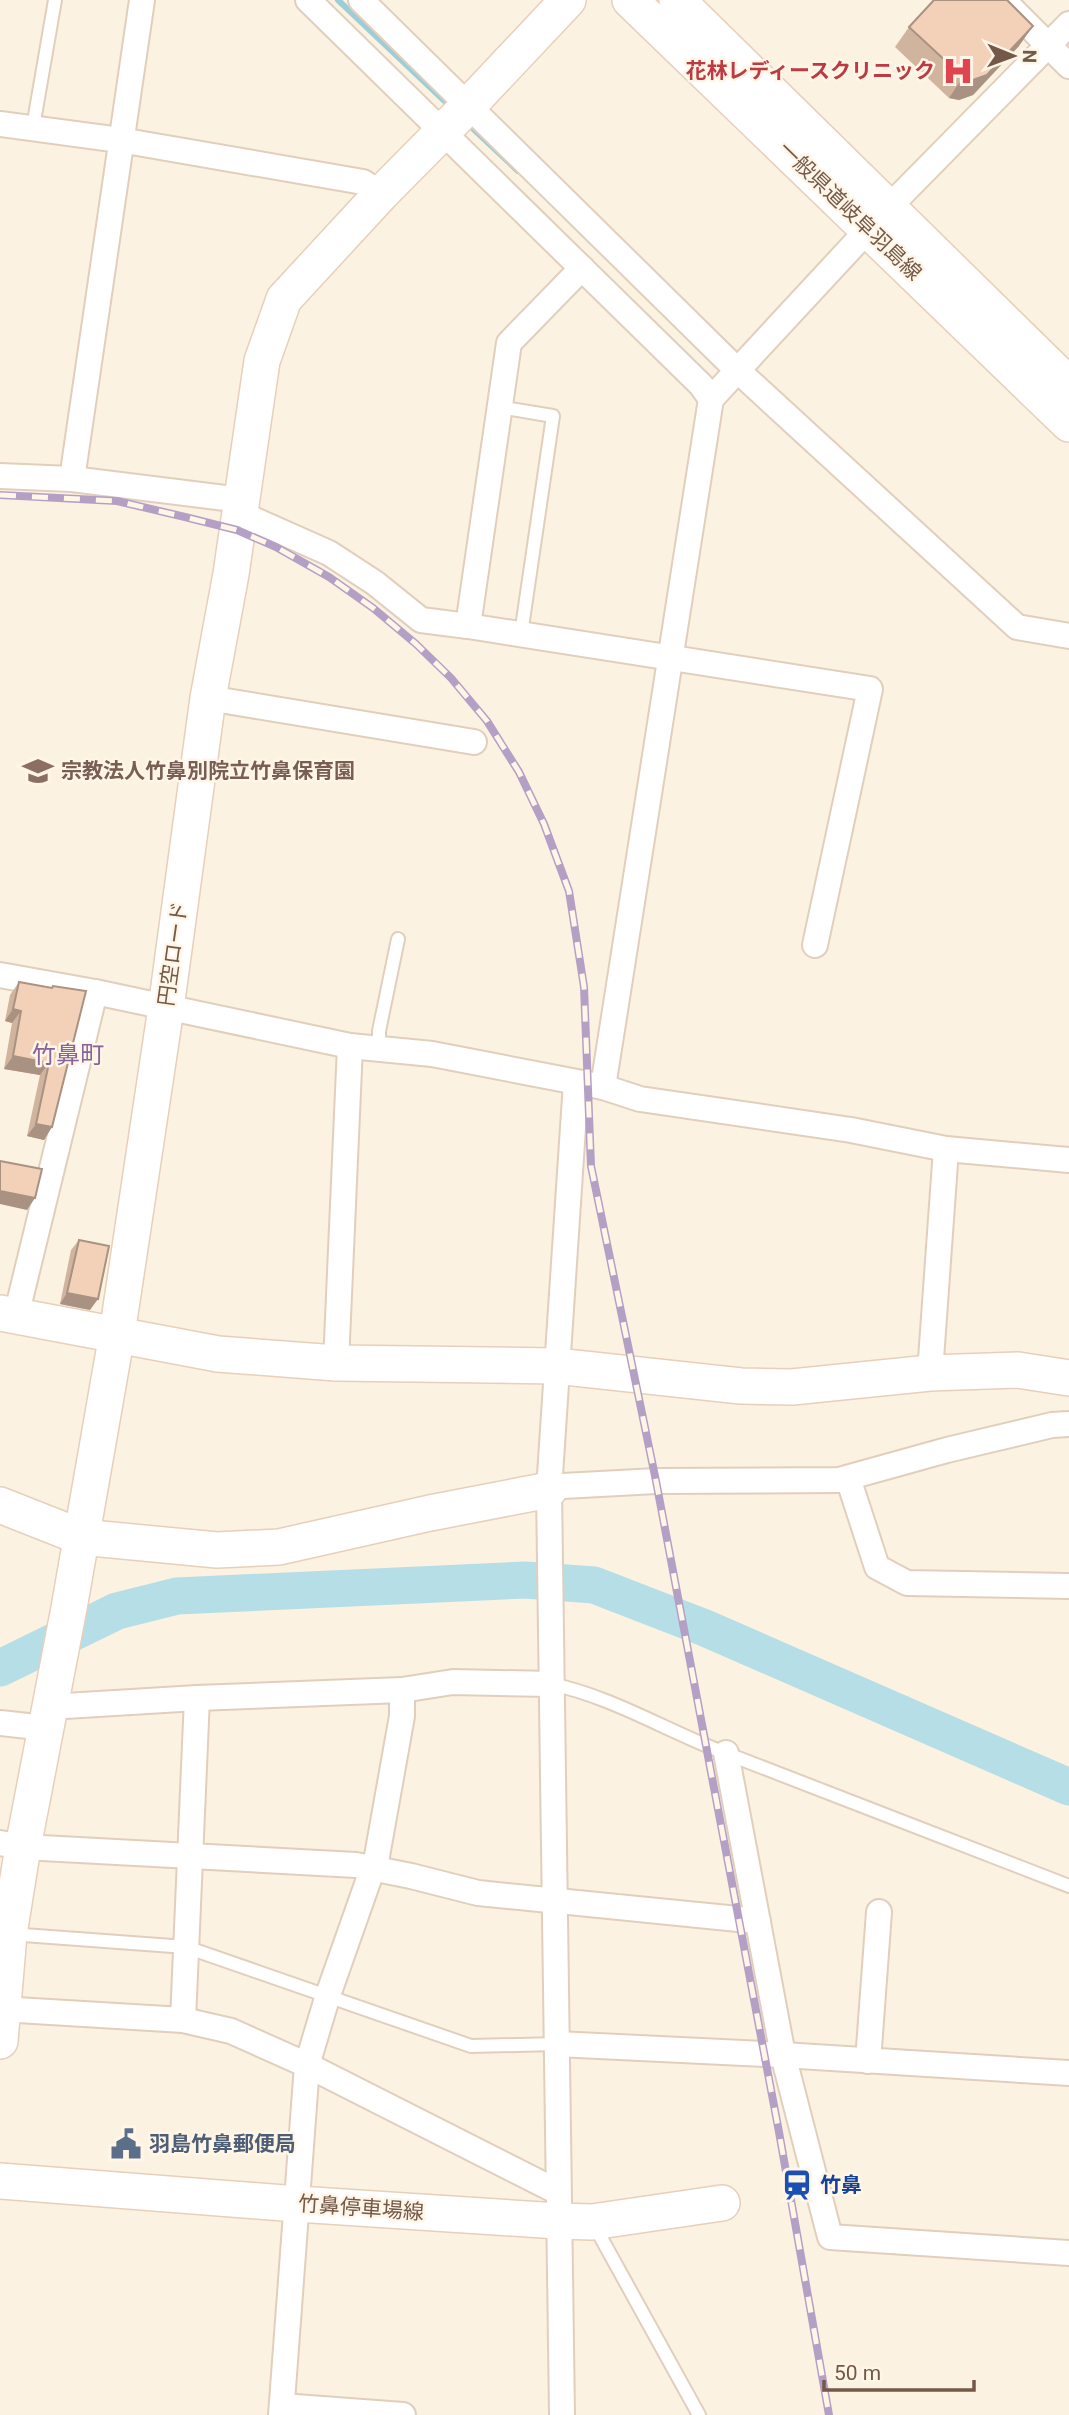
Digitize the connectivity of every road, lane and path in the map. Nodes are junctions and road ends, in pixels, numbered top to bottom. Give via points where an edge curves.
1 (55, 0) edge
2 (142, 0) edge
3 (308, 0) edge
4 (361, 0) edge
5 (568, 0) edge
6 (630, 0) edge
7 (677, 0) edge
8 (1003, 0) edge
9 (1069, 24) edge
10 (1049, 44) junction
11 (1069, 66) edge
12 (456, 118) junction
13 (0, 124) edge
14 (33, 127) junction
15 (120, 140) junction
16 (381, 194) junction
17 (879, 219) junction
18 (582, 268) junction
19 (736, 369) junction
20 (1069, 385) edge
21 (711, 399) junction
22 (499, 407) junction
23 (1069, 424) edge
24 (0, 476) edge
25 (72, 480) junction
26 (240, 507) junction
27 (468, 626) junction
28 (521, 634) junction
29 (1069, 636) edge
30 (670, 657) junction
31 (208, 698) junction
32 (474, 742) dead end
33 (398, 939) dead end
34 (815, 945) dead end
35 (0, 975) edge
36 (95, 992) junction
37 (166, 1008) junction
38 (350, 1046) junction
39 (379, 1050) junction
40 (576, 1083) junction
41 (603, 1087) junction
42 (946, 1149) junction
43 (1069, 1160) edge
44 (8, 1314) edge
45 (117, 1334) junction
46 (336, 1363) junction
47 (556, 1366) junction
48 (930, 1373) junction
49 (1069, 1378) edge
50 (1069, 1423) edge
51 (848, 1478) junction
52 (549, 1490) junction
53 (0, 1505) edge
54 (81, 1537) junction
55 (1069, 1586) edge
56 (551, 1684) junction
57 (402, 1690) junction
58 (197, 1698) junction
59 (48, 1718) junction
60 (0, 1723) edge
61 (726, 1754) junction
62 (11, 1845) edge
63 (190, 1856) junction
64 (372, 1867) junction
65 (1069, 1886) edge
66 (556, 1901) junction
67 (880, 1912) dead end
68 (758, 1921) junction
69 (9, 1934) junction
70 (186, 1947) junction
71 (328, 1996) junction
72 (1, 2020) edge
73 (183, 2020) junction
74 (557, 2044) junction
75 (783, 2055) junction
76 (868, 2061) junction
77 (307, 2065) junction
78 (1069, 2073) edge
79 (0, 2181) edge
80 (722, 2203) dead end
81 (297, 2204) junction
82 (558, 2206) junction
83 (592, 2222) junction
84 (1069, 2253) edge
85 (282, 2411) edge
86 (403, 2415) edge
87 (562, 2415) edge
88 (699, 2415) edge

1 - 14 lane
2 - 15 street
3 - 12 street
4 - 12 street
5 - 12 street, 円空ロード
6 - 17 street, 一般県道岐阜羽島線
7 - 17 street, 一般県道岐阜羽島線
8 - 10 street
9 - 10 street
10 - 11 street
10 - 17 street
12 - 16 street, 円空ロード
12 - 18 street
12 - 19 street
13 - 14 street
14 - 15 street
15 - 16 street via 363,182
15 - 25 street
16 - 26 street, 円空ロード via 284,299 262,361
17 - 19 street
17 - 20 street, 一般県道岐阜羽島線
17 - 23 street, 一般県道岐阜羽島線
18 - 21 street
18 - 22 street via 509,343
19 - 21 street
19 - 29 street via 1017,627
21 - 30 street
22 - 27 street
22 - 28 lane via 553,416
24 - 25 street
25 - 26 street
26 - 27 street via 330,552 421,620
26 - 31 street, 円空ロード
27 - 28 street
28 - 30 street
30 - 34 street via 870,689
30 - 41 street
31 - 32 street
31 - 37 street, 円空ロード
33 - 39 lane
35 - 36 street
36 - 37 street
36 - 44 street
37 - 38 street
37 - 45 street, 円空ロード
38 - 39 street
38 - 46 street
39 - 40 street via 432,1054
40 - 41 street
40 - 47 street
41 - 42 street via 640,1099
42 - 43 street
42 - 48 street
44 - 45 street
45 - 46 street via 218,1354
45 - 54 street, 円空ロード
46 - 47 street
47 - 48 street via 741,1386 792,1387
47 - 52 street
48 - 49 street via 1018,1370
50 - 51 street
51 - 52 street via 656,1481
51 - 55 street via 877,1567 907,1583
52 - 54 street via 279,1547 217,1550
52 - 56 street
53 - 54 street
54 - 59 street, 円空ロード
56 - 57 street via 453,1682
56 - 61 lane via 601,1698
56 - 66 street
57 - 58 street
57 - 64 street via 402,1716
58 - 59 street
58 - 63 street
59 - 60 street
59 - 62 street, 円空ロード
61 - 65 lane
61 - 68 street
62 - 63 street
62 - 69 street, 円空ロード
63 - 64 street
63 - 70 street
64 - 66 street via 478,1893
64 - 71 street
66 - 68 street
66 - 74 street
67 - 76 street
68 - 75 street
69 - 70 lane
69 - 72 street, 円空ロード
70 - 71 lane
70 - 73 street
71 - 74 lane via 471,2046
71 - 77 street
72 - 73 street
73 - 77 street via 231,2031
74 - 75 street
74 - 82 street
75 - 76 street
75 - 84 street via 830,2237
76 - 78 street
77 - 81 street
77 - 82 street
79 - 81 street, 竹鼻停車場線
80 - 83 street, 竹鼻停車場線
81 - 82 street, 竹鼻停車場線
81 - 85 street
82 - 83 street, 竹鼻停車場線
82 - 87 street
83 - 88 lane
85 - 86 street

